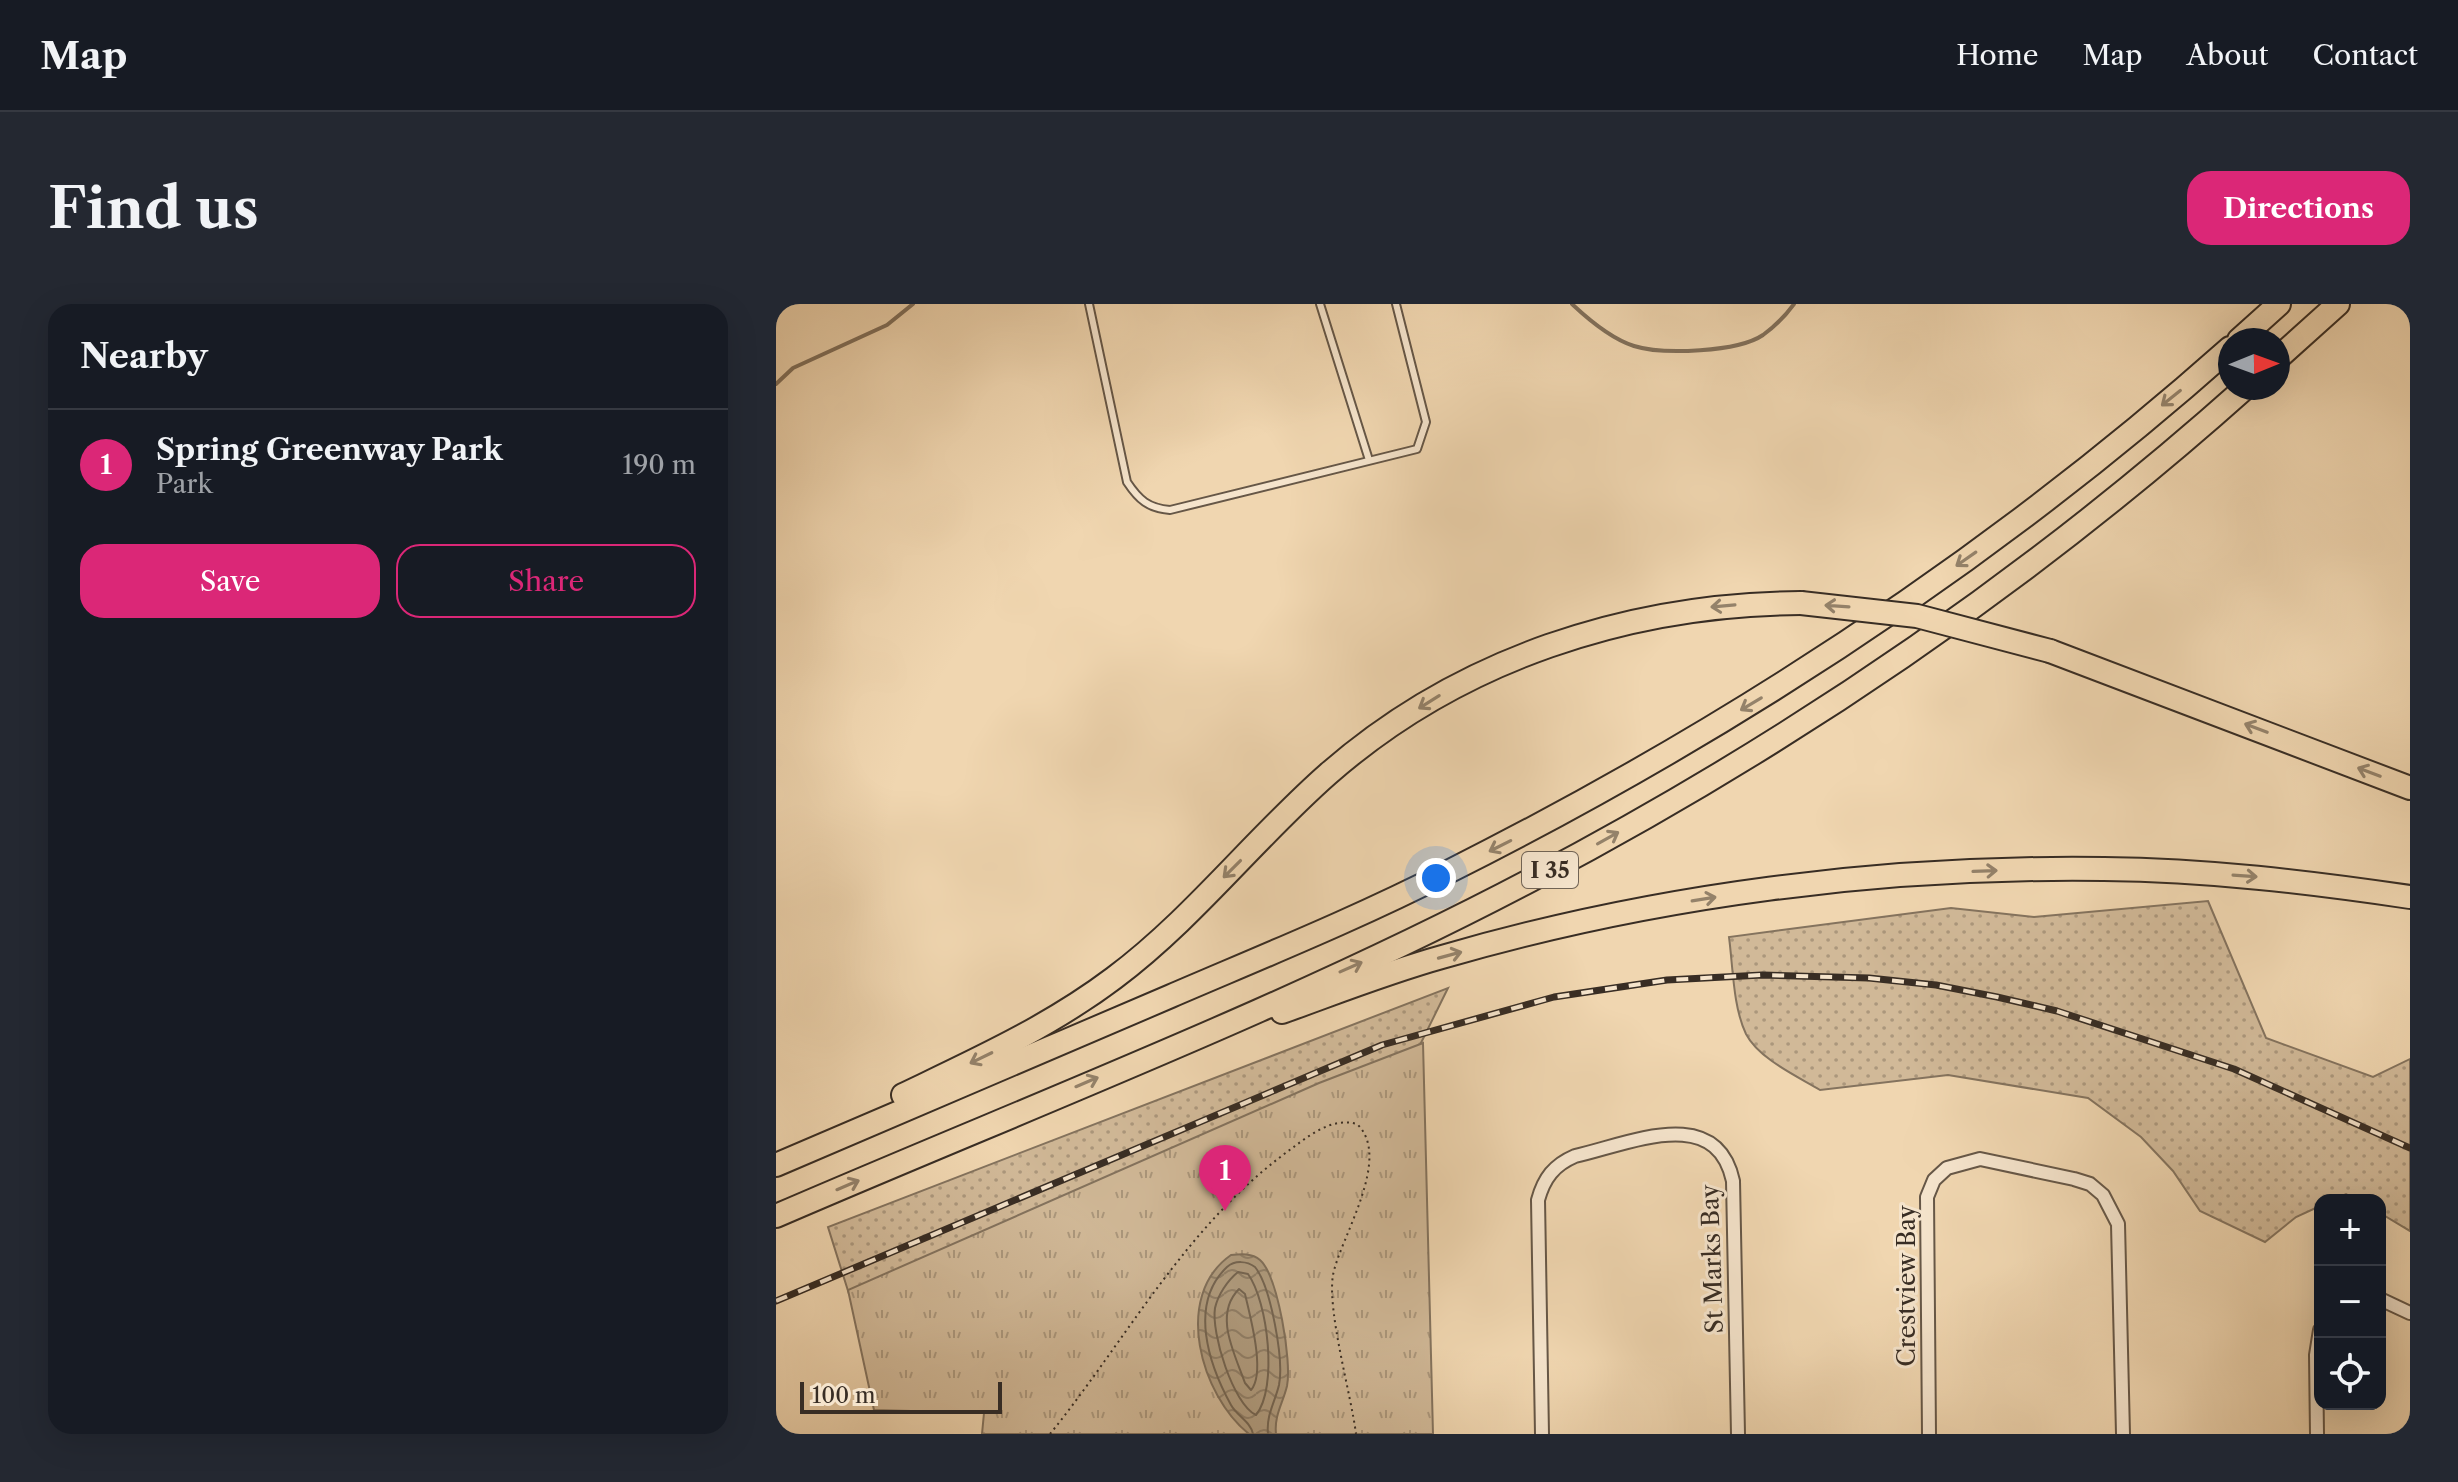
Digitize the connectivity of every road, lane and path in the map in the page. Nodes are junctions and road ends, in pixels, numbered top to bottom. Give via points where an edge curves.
1 (1089, 304) edge
2 (1320, 304) edge
3 (1396, 304) edge
4 (2279, 304) edge
5 (2338, 304) edge
6 (2252, 328) edge
7 (2290, 347) edge
8 (2218, 358) edge
9 (2230, 400) edge
10 (1369, 460) junction
11 (2410, 788) edge
12 (2410, 897) edge
13 (1215, 1027) junction
14 (776, 1157) edge
15 (776, 1165) edge
16 (776, 1216) edge
17 (2386, 1302) edge
18 (2410, 1313) edge
19 (2319, 1338) edge
20 (1050, 1434) edge
21 (1356, 1434) edge
22 (1542, 1434) edge
23 (1738, 1434) edge
24 (1929, 1434) edge
25 (2123, 1434) edge
26 (2317, 1434) edge

1 - 10 lane via 1127,482 1147,504 1170,510
2 - 10 lane
3 - 10 lane via 1426,422 1417,449
4 - 6 highway
5 - 7 highway
8 -> 15 highway, I 35 via 1974,553 1790,680 1588,799 1326,930
13 -> 9 highway, I 35 via 1530,881 1747,757 1853,690 2046,552
11 -> 14 highway, bridge via 2050,651 1917,616 1801,603 1720,606 1612,625 1498,665 1436,697 1329,773 1162,939 1114,978 1011,1043
13 -> 12 highway via 1268,1017 1441,957 1540,931 1649,907 1810,885 1947,872 2104,869 2253,877
16 -> 13 highway, I 35
17 - 18 street
19 - 26 street
20 - 21 path via 1155,1287 1212,1218 1253,1178 1312,1134 1346,1121 1357,1124 1367,1140 1364,1190 1332,1289
22 - 23 street, St Marks Bay via 1542,1185 1561,1162 1575,1156 1689,1133 1720,1149 1733,1181
24 - 25 street, Crestview Bay via 1927,1197 1947,1168 1980,1159 2090,1184 2113,1208 2119,1240

